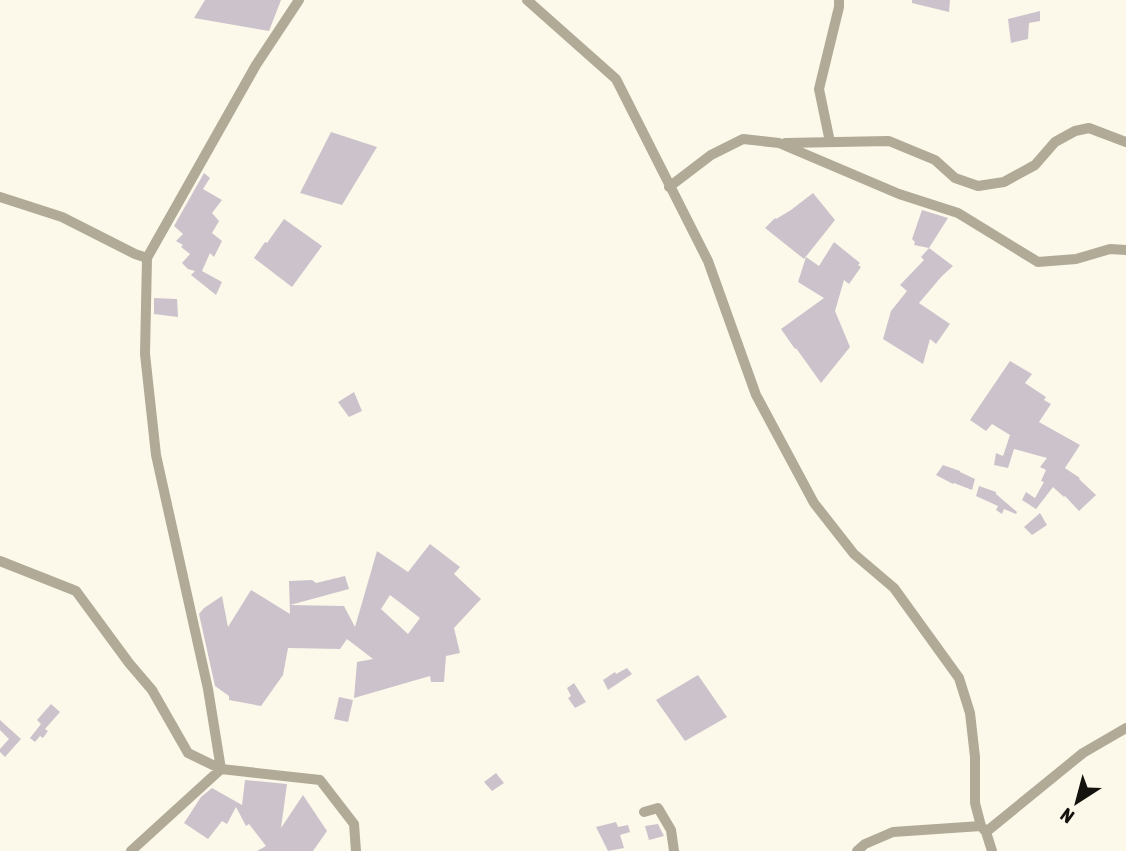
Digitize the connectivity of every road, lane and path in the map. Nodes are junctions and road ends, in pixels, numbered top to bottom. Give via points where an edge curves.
1 (299, 0) edge
2 (527, 0) edge
3 (839, 0) edge
4 (830, 142) junction
5 (1126, 142) edge
6 (779, 143) junction
7 (669, 187) junction
8 (0, 197) edge
9 (1126, 250) edge
10 (147, 258) junction
11 (0, 561) edge
12 (1126, 728) edge
13 (222, 769) junction
14 (645, 812) dead end
15 (983, 829) junction
16 (131, 851) edge
17 (356, 851) edge
18 (674, 851) edge
19 (857, 851) edge
20 (992, 851) edge

1 - 10 street via 256,65
2 - 7 street via 616,79
3 - 4 street via 820,89
4 - 5 street via 890,141 935,160 955,178 978,186 1004,182 1035,165 1055,142 1075,131 1089,128
4 - 6 street
6 - 7 street via 743,139 711,155
6 - 9 street via 899,194 958,213 1038,262
7 - 15 street via 708,261 756,395 814,503 854,554 894,588 959,678 970,713 975,803
8 - 10 street via 62,217
10 - 13 street via 145,354 156,455
11 - 13 street via 76,591 152,690 188,753
12 - 15 street via 1083,753
13 - 16 street
13 - 17 street via 320,780 354,824
14 - 18 street via 658,808 671,830
15 - 19 street via 893,832
15 - 20 street

